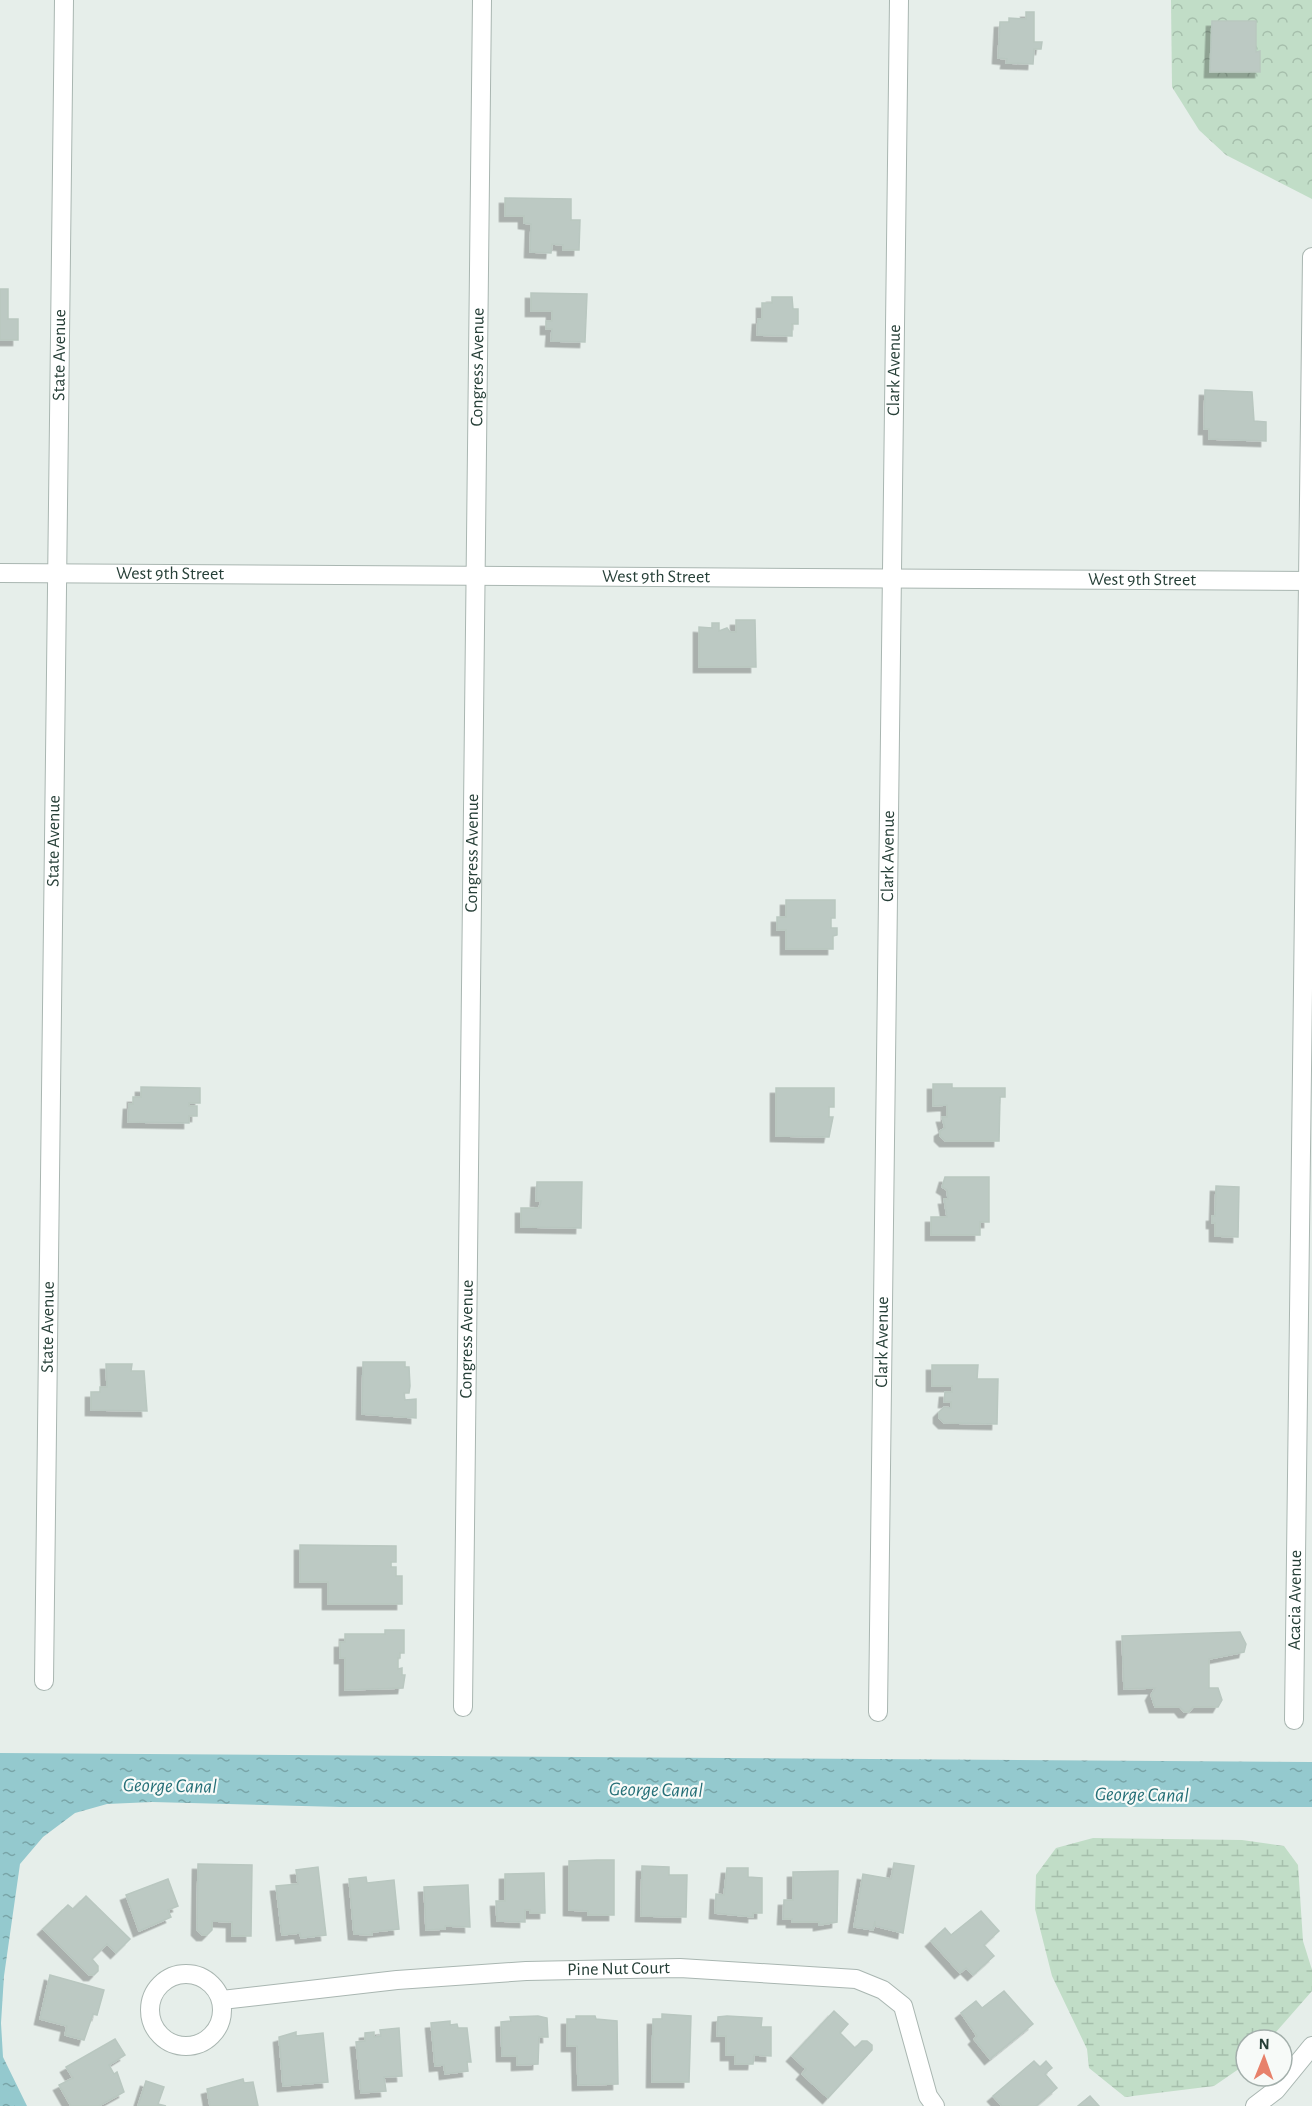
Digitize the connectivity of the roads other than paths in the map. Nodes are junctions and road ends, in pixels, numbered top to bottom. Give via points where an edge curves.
1 (64, 0) edge
2 (482, 0) edge
3 (899, 0) edge
4 (1312, 256) edge
5 (0, 573) edge
6 (57, 573) junction
7 (475, 576) junction
8 (892, 578) junction
9 (1310, 581) edge
10 (44, 1681) dead end
11 (463, 1707) dead end
12 (879, 1712) dead end
13 (1294, 1720) dead end
14 (222, 2000) junction
15 (1312, 2046) edge
16 (935, 2106) edge
17 (1255, 2106) edge

1 - 6 street, State Avenue
2 - 7 street, Congress Avenue
3 - 8 street, Clark Avenue
4 - 9 street, Acacia Avenue
5 - 6 street, West 9th Street
6 - 7 street, West 9th Street
6 - 10 street, State Avenue
7 - 8 street, West 9th Street
7 - 11 street, Congress Avenue
8 - 9 street, West 9th Street
8 - 12 street, Clark Avenue
9 - 13 street, Acacia Avenue
14 - 14 street via 207,1980 183,1974 171,1977 155,1991 151,2015 157,2032 166,2040 191,2046 208,2039 217,2029 222,2018
14 - 16 street, Pine Nut Court via 397,1980 526,1971 680,1968 856,1979 883,1990 903,2006 928,2096
15 - 17 street via 1276,2090

